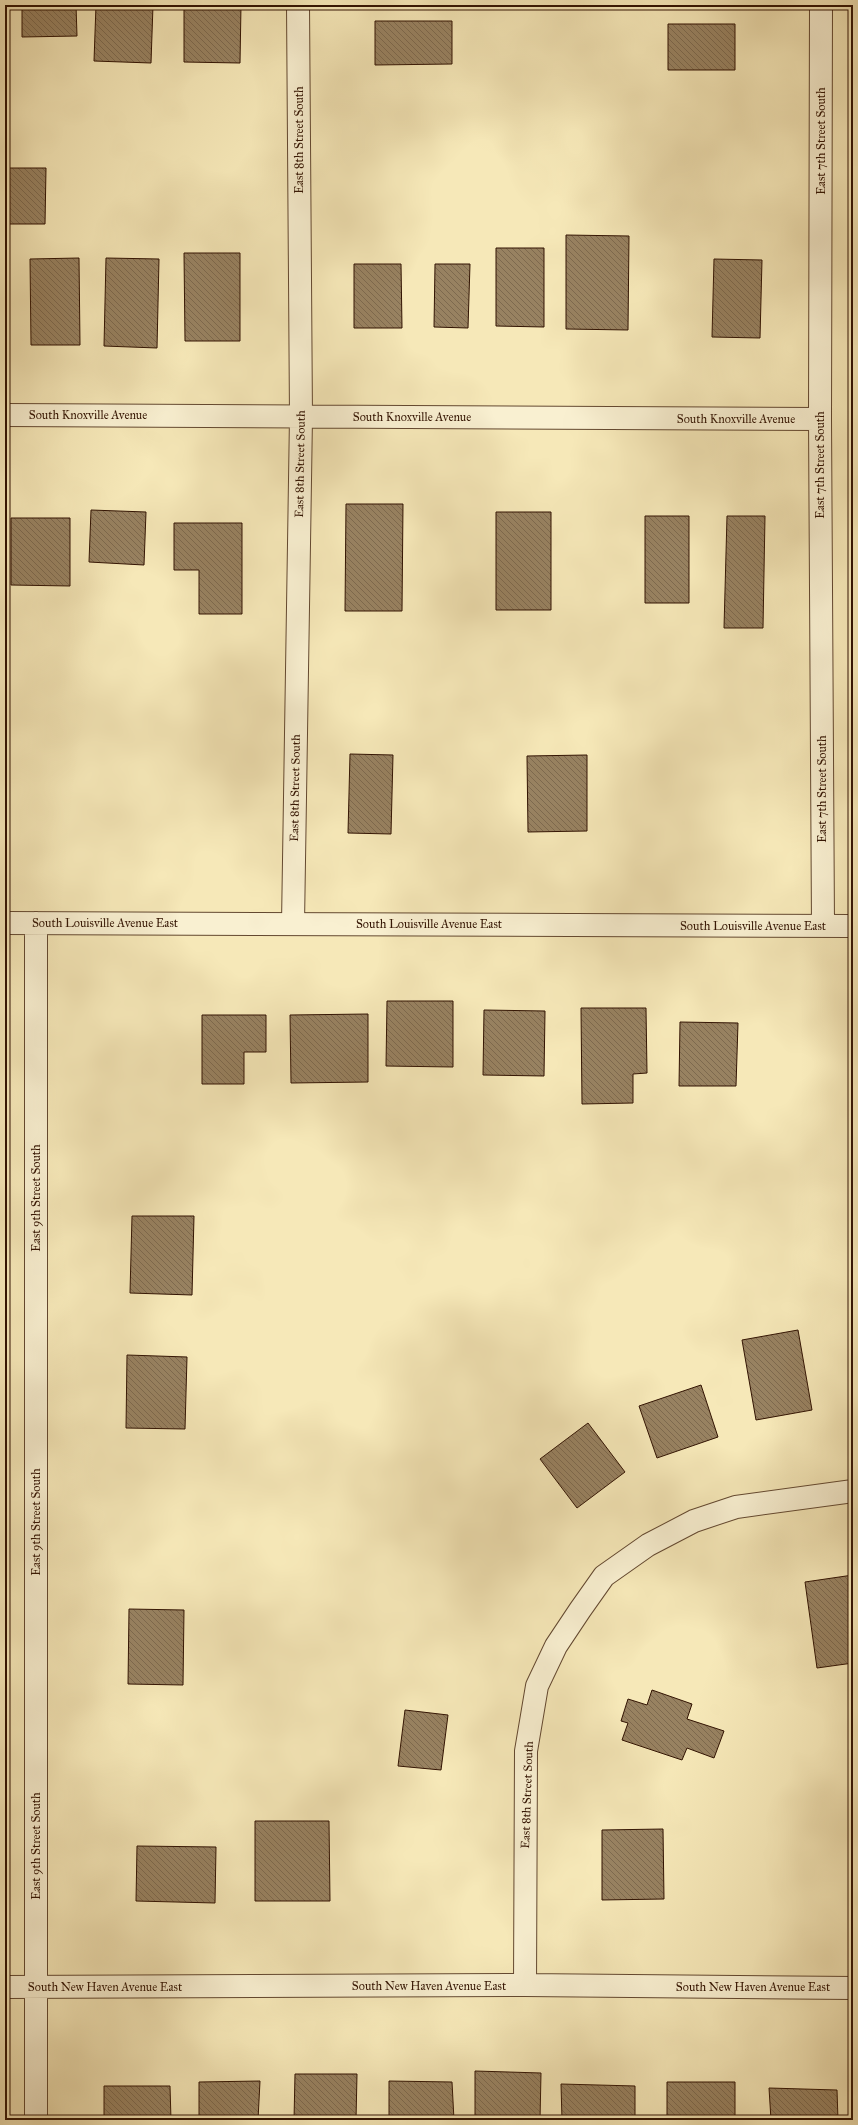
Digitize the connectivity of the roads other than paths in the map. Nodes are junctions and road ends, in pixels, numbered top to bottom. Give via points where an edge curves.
1 (298, 5) edge
2 (821, 5) edge
3 (5, 415) edge
4 (301, 417) junction
5 (820, 419) junction
6 (5, 923) edge
7 (36, 923) junction
8 (293, 924) junction
9 (823, 926) junction
10 (853, 926) edge
11 (853, 1491) edge
12 (525, 1985) junction
13 (5, 1987) edge
14 (36, 1987) junction
15 (853, 1988) edge
16 (36, 2120) edge

1 - 4 street, East 8th Street South
2 - 5 street, East 7th Street South
3 - 4 street, South Knoxville Avenue
4 - 5 street, South Knoxville Avenue
4 - 8 street, East 8th Street South
5 - 9 street, East 7th Street South
6 - 7 street, South Louisville Avenue East
7 - 8 street, South Louisville Avenue East
7 - 14 street, East 9th Street South
8 - 9 street, South Louisville Avenue East
9 - 10 street, South Louisville Avenue East
11 - 12 street, East 8th Street South via 736,1507 694,1521 648,1545 604,1576 556,1646 537,1686 526,1751
12 - 14 street, South New Haven Avenue East
12 - 15 street, South New Haven Avenue East
13 - 14 street, South New Haven Avenue East
14 - 16 street, East 9th Street South

